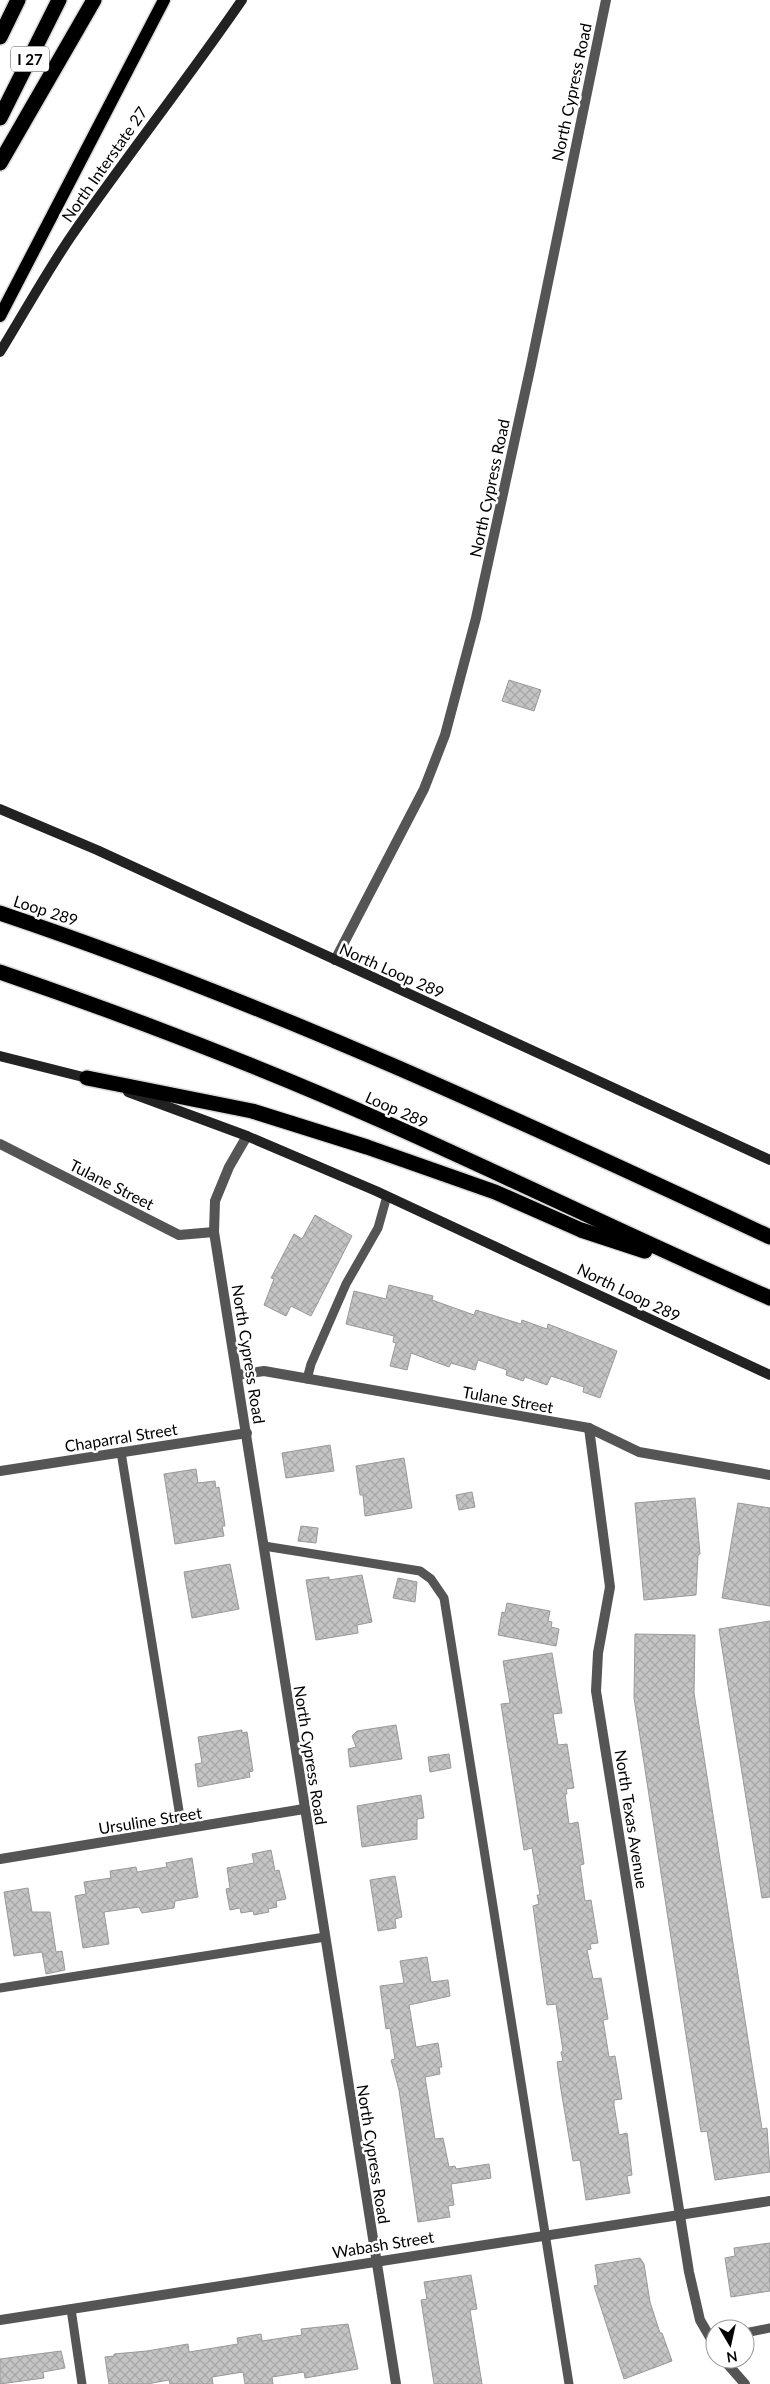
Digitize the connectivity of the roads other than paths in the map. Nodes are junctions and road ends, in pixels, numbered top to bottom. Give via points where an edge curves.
1 (18, 0) edge
2 (59, 0) edge
3 (94, 0) edge
4 (164, 0) edge
5 (242, 0) edge
6 (606, 0) edge
7 (0, 37) edge
8 (0, 118) edge
9 (0, 163) edge
10 (0, 316) edge
11 (0, 352) edge
12 (0, 809) edge
13 (0, 914) edge
14 (335, 960) junction
15 (0, 972) edge
16 (0, 1056) edge
17 (87, 1078) junction
18 (247, 1136) junction
19 (0, 1144) edge
20 (770, 1160) edge
21 (387, 1196) junction
22 (214, 1232) junction
23 (770, 1237) edge
24 (710, 1272) junction
25 (770, 1298) edge
26 (237, 1375) junction
27 (770, 1375) edge
28 (307, 1379) junction
29 (589, 1428) junction
30 (247, 1433) junction
31 (121, 1452) junction
32 (0, 1471) edge
33 (770, 1475) edge
34 (264, 1546) junction
35 (304, 1809) junction
36 (182, 1830) junction
37 (0, 1859) edge
38 (324, 1937) junction
39 (0, 1988) edge
40 (770, 2201) edge
41 (681, 2215) junction
42 (546, 2236) junction
43 (376, 2260) junction
44 (71, 2309) junction
45 (0, 2320) edge
46 (705, 2328) edge
47 (770, 2328) edge
48 (755, 2331) edge
49 (732, 2369) edge
50 (82, 2384) edge
51 (396, 2384) edge
52 (569, 2384) edge
53 (745, 2384) edge

1 - 7 highway, I 27
2 - 8 highway, I 27
3 - 9 highway
4 - 10 main road
5 - 11 main road, North Interstate 27 via 72,236
6 - 14 street, North Cypress Road via 476,618 446,735 424,789
12 - 14 main road, North Loop 289
13 - 23 highway, Loop 289 via 102,947 335,1039
14 - 20 main road, North Loop 289
15 - 24 highway, Loop 289 via 183,1040 377,1118
16 - 17 main road, North Loop 289
17 - 18 main road, North Loop 289
17 - 24 highway via 252,1111 495,1192 580,1230
18 - 21 main road, North Loop 289
18 - 22 street, North Cypress Road via 215,1201
19 - 22 street, Tulane Street via 179,1235
21 - 27 main road, North Loop 289
21 - 28 lane via 378,1228 346,1284
22 - 26 street, North Cypress Road
24 - 25 highway, Loop 289
26 - 28 street, Tulane Street via 264,1372
26 - 30 street, North Cypress Road
28 - 29 street, Tulane Street
29 - 33 street, Tulane Street via 639,1452
29 - 41 street, North Texas Avenue via 610,1587 598,1653 596,1691
30 - 31 street, Chaparral Street
30 - 34 street, North Cypress Road
31 - 32 street, Chaparral Street
31 - 36 lane
34 - 35 street, North Cypress Road
34 - 42 lane via 420,1571 431,1579 444,1598
35 - 36 street, Ursuline Street
35 - 38 street, North Cypress Road
36 - 37 street, Ursuline Street
38 - 39 lane
38 - 43 street, North Cypress Road
40 - 41 street, Wabash Street
41 - 42 street, Wabash Street
41 - 46 street, North Texas Avenue via 688,2272 700,2320
42 - 43 street, Wabash Street
42 - 52 lane
43 - 44 street, Wabash Street
43 - 51 street, North Cypress Road
44 - 45 street, Wabash Street
44 - 50 lane
47 - 48 lane
49 - 53 street

